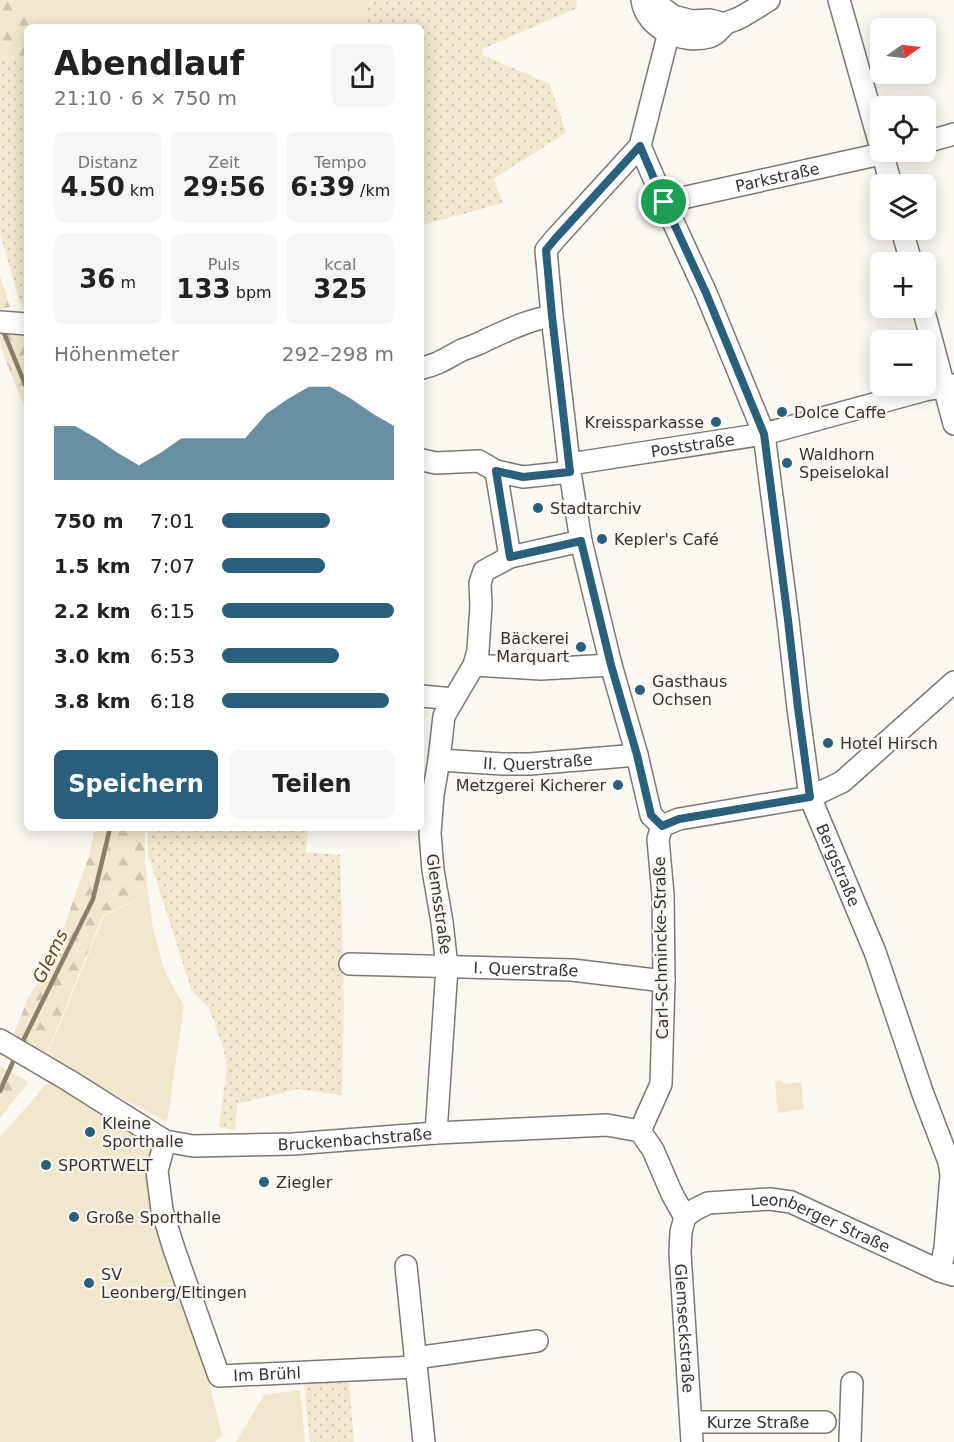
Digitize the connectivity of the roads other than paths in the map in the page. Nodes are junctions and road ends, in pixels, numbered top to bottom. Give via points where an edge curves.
1 (642, 0) edge
2 (652, 0) edge
3 (770, 0) edge
4 (839, 0) edge
5 (671, 25) junction
6 (870, 103) edge
7 (954, 134) edge
8 (936, 139) edge
9 (640, 146) junction
10 (870, 153) edge
11 (664, 202) junction
12 (552, 316) junction
13 (926, 318) edge
14 (424, 368) edge
15 (949, 386) edge
16 (954, 424) edge
17 (764, 434) junction
18 (424, 460) edge
19 (570, 468) junction
20 (496, 471) junction
21 (581, 541) junction
22 (510, 557) junction
23 (474, 664) junction
24 (611, 665) junction
25 (954, 682) edge
26 (424, 696) edge
27 (453, 699) junction
28 (637, 755) junction
29 (439, 760) junction
30 (810, 797) junction
31 (662, 826) junction
32 (350, 964) dead end
33 (447, 967) junction
34 (664, 981) junction
35 (6, 1044) edge
36 (640, 1131) junction
37 (436, 1133) junction
38 (165, 1141) junction
39 (685, 1217) junction
40 (406, 1266) dead end
41 (947, 1273) edge
42 (537, 1341) dead end
43 (416, 1363) junction
44 (852, 1383) dead end
45 (825, 1422) dead end
46 (692, 1432) edge
47 (424, 1442) edge
48 (850, 1442) edge

1 - 5 street via 657,26
2 - 5 street
3 - 5 street via 725,24 710,20
4 - 6 street
5 - 9 street
7 - 8 street
9 - 11 street, Bergstraße
9 - 12 street via 546,250
10 - 11 street, Parkstraße
11 - 17 street, Bergstraße
12 - 14 street via 508,329
12 - 19 street
13 - 15 street
15 - 16 street
15 - 17 street, Poststraße
17 - 19 street, Poststraße
17 - 30 street, Bergstraße
18 - 20 street, Poststraße via 479,461
19 - 20 street, Poststraße via 523,477
19 - 21 street
20 - 22 street
21 - 22 street, Glemsstraße
21 - 24 street
22 - 23 street, Glemsstraße via 484,571
23 - 24 street via 541,669
23 - 27 street, Glemsstraße
24 - 28 street
25 - 30 street via 842,782
26 - 27 street
27 - 29 street, Glemsstraße via 444,716
28 - 29 street, II. Querstraße via 530,764
28 - 31 street via 651,815
29 - 33 street, Glemsstraße via 430,833
30 - 31 street via 679,819
30 - 41 street, Bergstraße via 874,952 949,1162
31 - 34 street, Carl-Schmincke-Straße via 658,839
32 - 33 street, I. Querstraße
33 - 34 street, I. Querstraße via 572,970
33 - 37 street, Glemsstraße
34 - 36 street, Carl-Schmincke-Straße via 661,1084
35 - 38 street, Bruckenbachstraße
36 - 37 street, Bruckenbachstraße via 607,1125
36 - 39 street
37 - 38 street, Bruckenbachstraße via 293,1144 193,1146
38 - 43 street, Im Brühl via 157,1171 162,1210 219,1376
39 - 41 street, Leonberger Straße via 708,1203 770,1199 791,1202
39 - 46 street, Glemseckstraße via 680,1253
40 - 43 street
42 - 43 street
43 - 47 street
44 - 48 street
45 - 46 street, Kurze Straße

